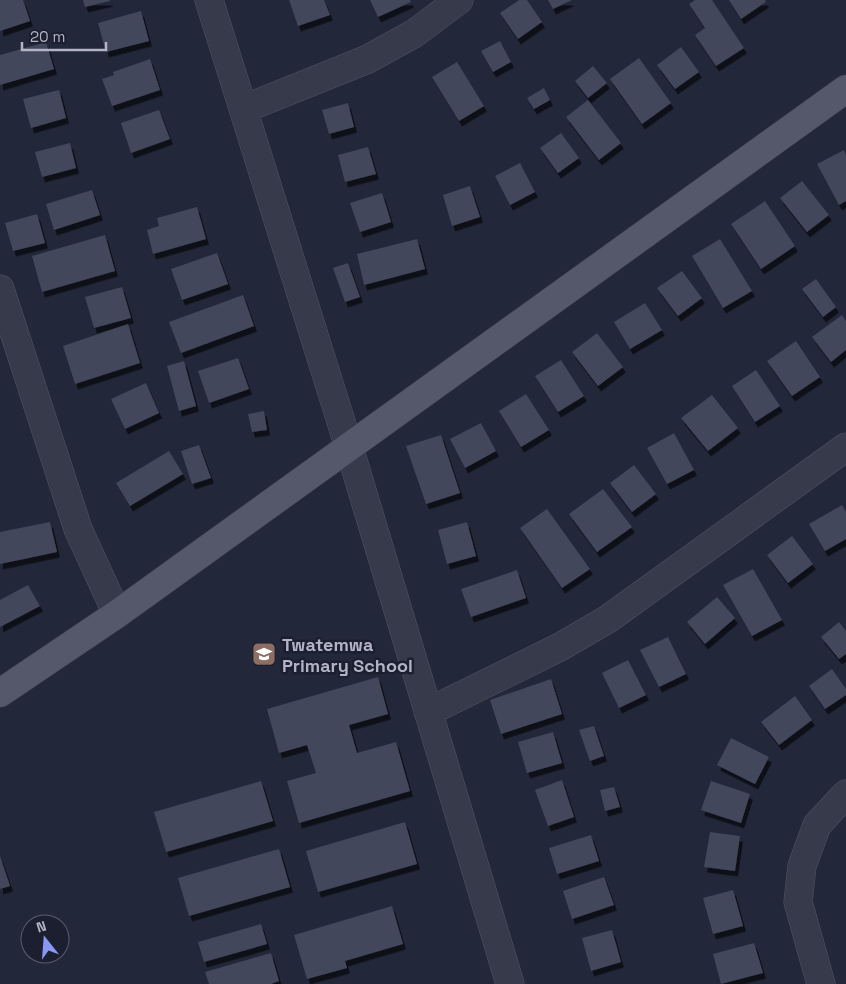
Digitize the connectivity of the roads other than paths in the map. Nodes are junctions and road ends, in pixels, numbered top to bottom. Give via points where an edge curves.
1 (209, 0) edge
2 (459, 0) edge
3 (846, 89) edge
4 (244, 109) junction
5 (0, 289) edge
6 (349, 447) junction
7 (846, 447) edge
8 (117, 614) junction
9 (0, 693) edge
10 (428, 712) junction
11 (846, 794) edge
12 (510, 984) edge
13 (821, 984) edge

1 - 4 street
2 - 4 street via 415,33 368,59
3 - 6 main road
4 - 6 street
5 - 8 street via 78,529
6 - 8 main road
6 - 10 street
7 - 10 street via 608,619 560,647
8 - 9 main road
10 - 12 street
11 - 13 street via 817,825 802,866 798,902

